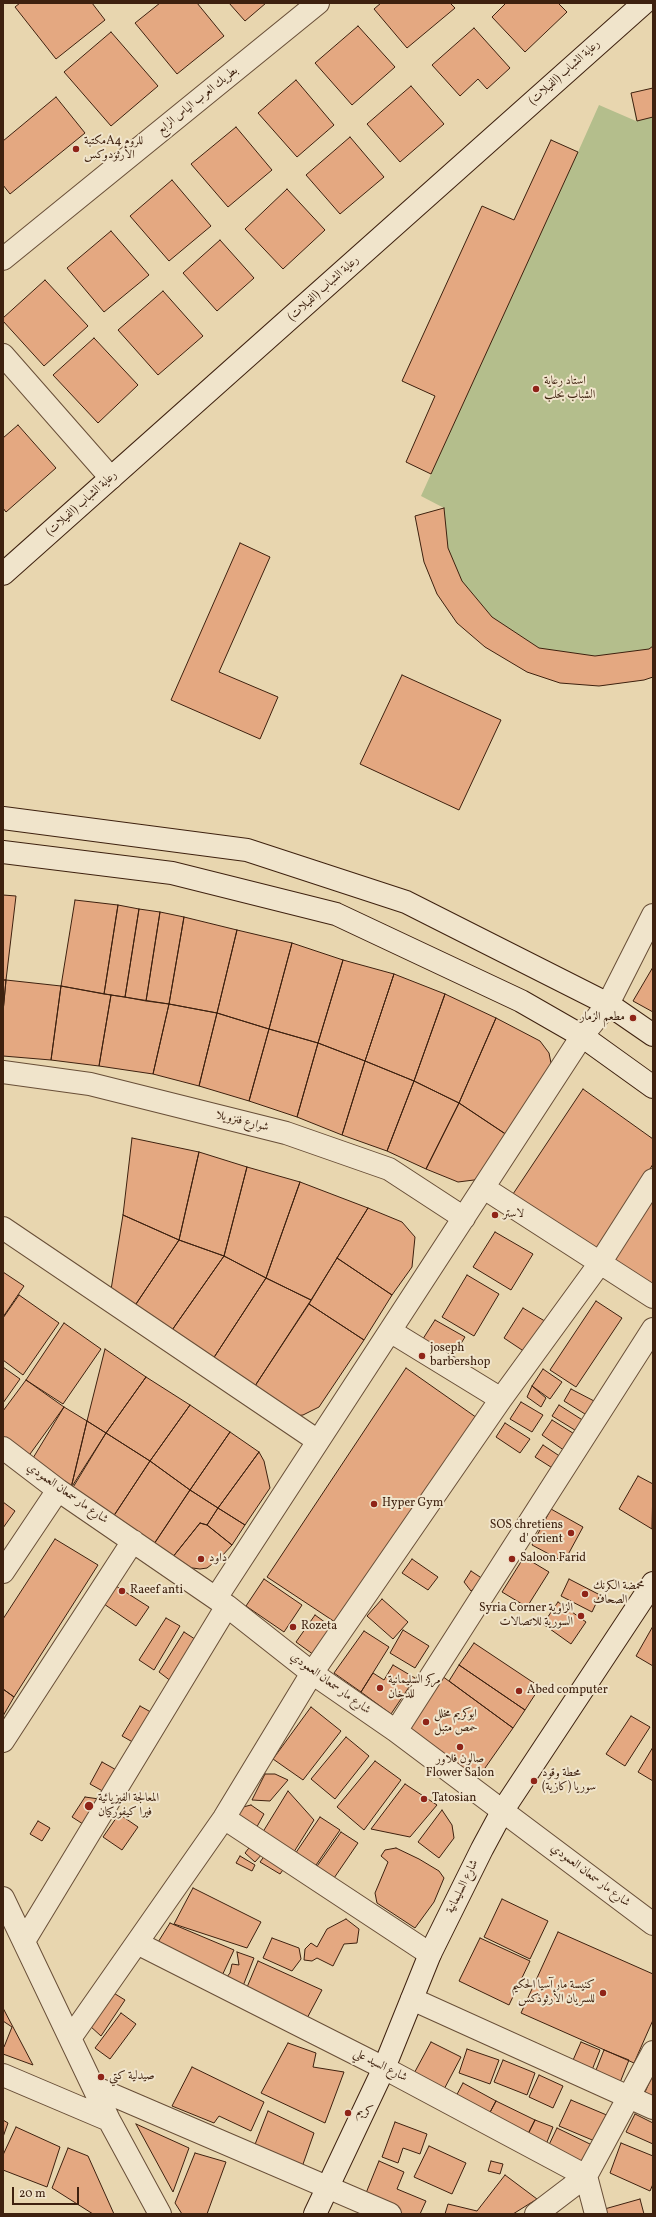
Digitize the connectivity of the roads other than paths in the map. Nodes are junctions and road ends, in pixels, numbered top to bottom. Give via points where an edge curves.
1 (318, 3) edge
2 (644, 3) edge
3 (3, 259) edge
4 (3, 355) edge
5 (111, 478) junction
6 (3, 574) edge
7 (3, 818) edge
8 (3, 852) edge
9 (653, 915) edge
10 (608, 1004) junction
11 (653, 1035) edge
12 (582, 1036) junction
13 (6, 1079) edge
14 (653, 1087) edge
15 (653, 1180) edge
16 (484, 1188) junction
17 (464, 1218) junction
18 (3, 1228) edge
19 (600, 1263) junction
20 (653, 1297) edge
21 (653, 1329) edge
22 (390, 1331) junction
23 (501, 1399) junction
24 (318, 1441) junction
25 (3, 1448) edge
26 (58, 1490) junction
27 (133, 1541) junction
28 (3, 1572) edge
29 (653, 1583) edge
30 (222, 1602) junction
31 (312, 1673) junction
32 (396, 1731) junction
33 (3, 1741) edge
34 (503, 1810) junction
35 (224, 1818) junction
36 (3, 1898) edge
37 (653, 1924) edge
38 (24, 1941) junction
39 (136, 1943) junction
40 (430, 1954) junction
41 (412, 1999) junction
42 (71, 2037) junction
43 (653, 2052) edge
44 (384, 2068) junction
45 (3, 2075) edge
46 (94, 2087) junction
47 (629, 2097) junction
48 (653, 2108) edge
49 (109, 2120) junction
50 (586, 2176) junction
51 (328, 2188) junction
52 (160, 2214) edge
53 (315, 2214) edge
54 (390, 2214) edge
55 (536, 2214) edge
56 (596, 2214) edge

1 - 3 street, بطريك العرب الياس الرابع
2 - 5 street, رعاية الشباب (الفيلات)
4 - 5 street
5 - 6 street, رعاية الشباب (الفيلات)
7 - 10 street via 247,850 406,902
8 - 12 street via 172,872 336,914 521,1001
9 - 10 street
10 - 11 street
10 - 12 street
12 - 14 street
12 - 16 street
13 - 17 street, شوارع فنزويلا via 90,1084 286,1133 389,1169
15 - 19 street
16 - 17 street
16 - 19 street
17 - 22 street
18 - 24 street
19 - 20 street
19 - 23 street
21 - 32 street
22 - 23 street
22 - 24 street
23 - 31 street
24 - 30 street
25 - 26 street, شارع مار سمعان العمودي
26 - 27 street, شارع مار سمعان العمودي
26 - 28 street
27 - 30 street, شارع مار سمعان العمودي
27 - 33 street
29 - 34 street, شارع السليمانية
30 - 31 street, شارع مار سمعان العمودي
30 - 38 street
31 - 32 street, شارع مار سمعان العمودي
31 - 35 street
32 - 34 street, شارع مار سمعان العمودي
34 - 37 street, شارع مار سمعان العمودي
34 - 40 street, شارع السليمانية
35 - 39 street
35 - 40 street
36 - 38 street
38 - 42 street
39 - 42 street
39 - 44 street, شارع السيد علي
40 - 41 street, شارع السليمانية
41 - 44 street, شارع السليمانية
41 - 47 street
42 - 46 street
43 - 47 street
44 - 50 street, شارع السيد علي
44 - 51 street, شارع السليمانية
45 - 49 street
46 - 49 street
46 - 51 street
47 - 48 street
47 - 50 street
49 - 52 street
50 - 55 street
50 - 56 street
51 - 53 street, شارع السليمانية
51 - 54 street

